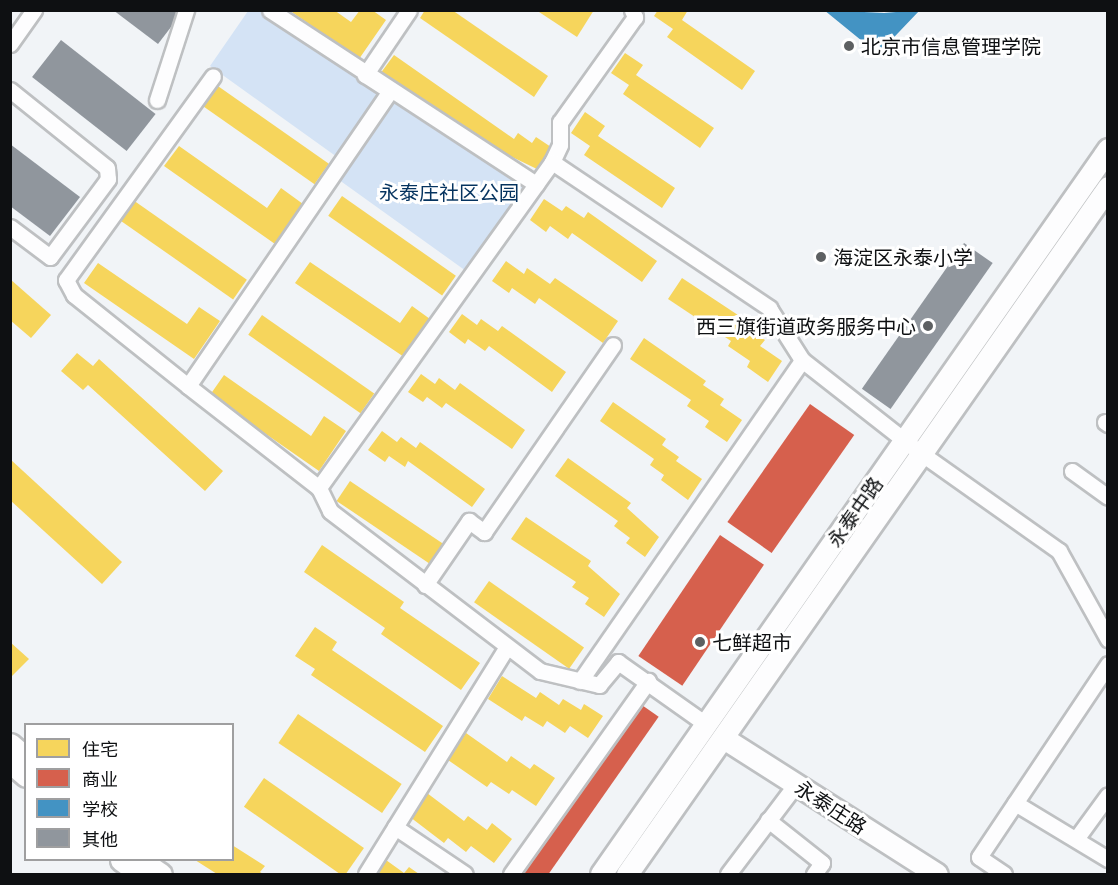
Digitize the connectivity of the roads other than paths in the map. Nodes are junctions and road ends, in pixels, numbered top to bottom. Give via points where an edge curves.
1 (34, 10) edge
2 (186, 10) edge
3 (270, 10) edge
4 (409, 10) edge
5 (632, 10) edge
6 (10, 44) edge
7 (365, 75) junction
8 (213, 76) dead end
9 (10, 90) edge
10 (157, 100) dead end
11 (1107, 149) edge
12 (552, 162) junction
13 (536, 184) junction
14 (1107, 187) edge
15 (10, 226) edge
16 (613, 345) dead end
17 (802, 360) junction
18 (188, 386) junction
19 (905, 439) junction
20 (922, 454) junction
21 (1072, 471) dead end
22 (320, 488) junction
23 (1107, 497) edge
24 (425, 585) junction
25 (1107, 639) edge
26 (506, 648) junction
27 (1106, 670) edge
28 (580, 681) junction
29 (648, 681) junction
30 (707, 725) junction
31 (725, 739) junction
32 (10, 744) edge
33 (24, 756) edge
34 (10, 762) edge
35 (24, 774) edge
36 (796, 784) junction
37 (1107, 795) edge
38 (1015, 802) junction
39 (768, 820) junction
40 (395, 827) junction
41 (1076, 838) junction
42 (1107, 859) edge
43 (122, 861) edge
44 (142, 861) edge
45 (140, 874) edge
46 (161, 874) edge
47 (366, 874) edge
48 (465, 874) edge
49 (511, 874) edge
50 (601, 874) edge
51 (627, 874) edge
52 (728, 874) edge
53 (814, 874) edge
54 (937, 874) edge
55 (1004, 874) edge

1 - 6 street
2 - 10 street
3 - 7 street
4 - 7 street
5 - 12 street via 635,17 560,122 560,145
7 - 13 street
7 - 18 street via 390,91
8 - 18 street via 66,280 74,295
9 - 15 street via 106,168 108,179 50,257
11 - 19 main road, 永泰中路
12 - 13 street
12 - 17 street via 769,308
13 - 22 street
14 - 20 main road, 永泰中路
16 - 24 street via 484,532 469,521
17 - 19 street
17 - 28 street
18 - 22 street
19 - 20 street
19 - 30 main road, 永泰中路
20 - 25 street via 1059,551
20 - 31 main road, 永泰中路
21 - 23 street
22 - 24 street via 330,511
24 - 26 street
26 - 28 street via 540,671
26 - 40 street
27 - 38 street
28 - 29 street via 599,686 618,662
29 - 30 street
29 - 49 street
30 - 50 main road, 永泰中路
31 - 36 main road, 永泰庄路
31 - 51 main road, 永泰中路
32 - 33 main road
34 - 35 main road
36 - 39 street
36 - 54 main road, 永泰庄路
37 - 41 street
38 - 41 street
38 - 55 street via 979,857
39 - 52 street
39 - 53 street via 822,863
40 - 47 street
40 - 48 street
41 - 42 street
43 - 45 main road
44 - 46 main road

